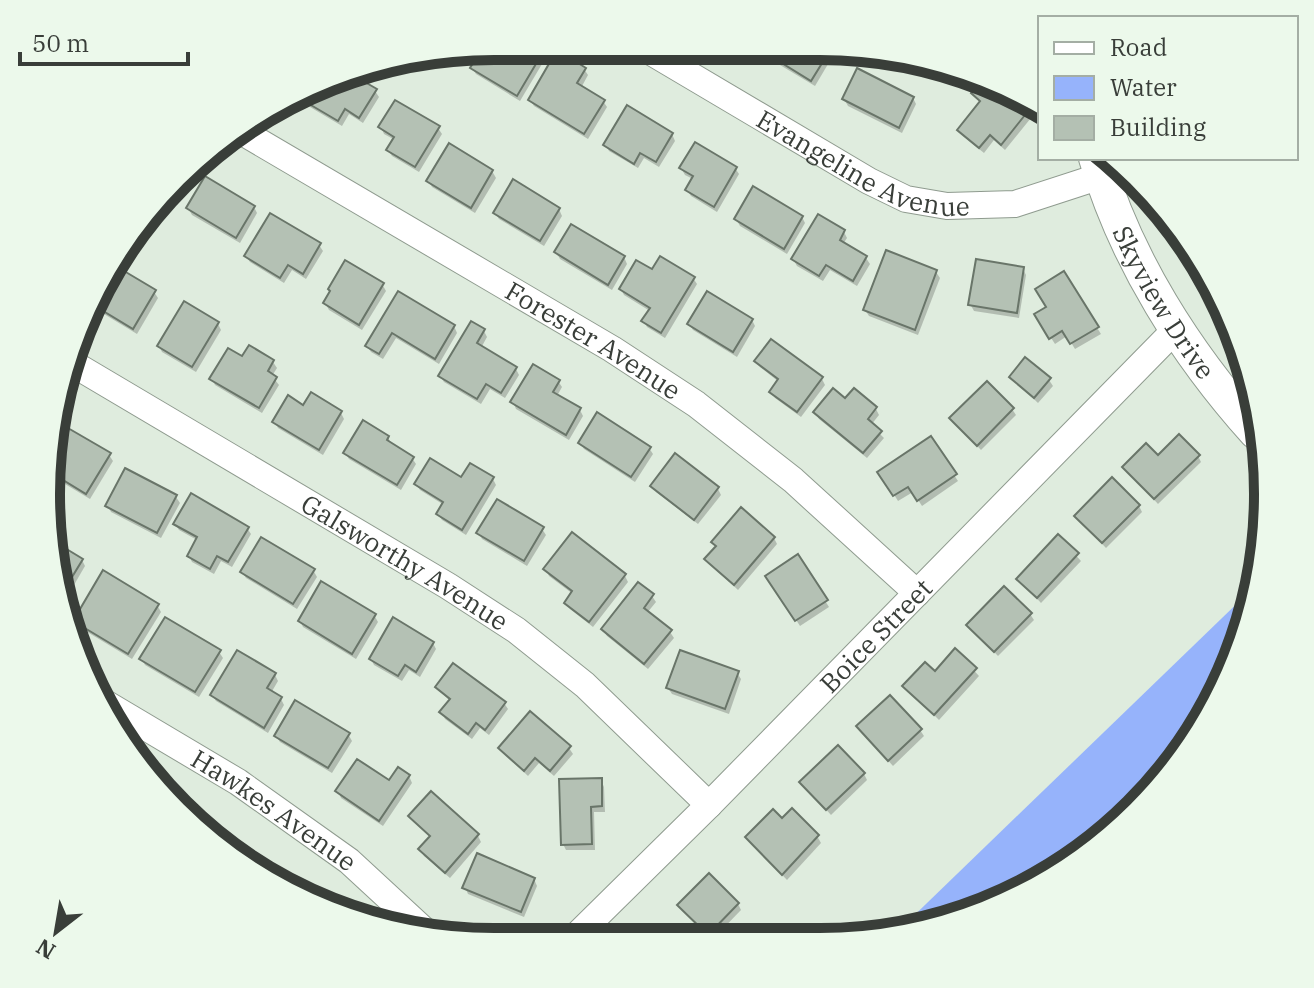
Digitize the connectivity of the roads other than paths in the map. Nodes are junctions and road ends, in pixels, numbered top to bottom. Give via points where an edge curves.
1 (665, 60) edge
2 (249, 136) edge
3 (1098, 167) edge
4 (1176, 329) junction
5 (79, 367) edge
6 (1248, 423) edge
7 (917, 593) junction
8 (118, 711) edge
9 (709, 805) junction
10 (414, 921) edge
11 (584, 928) edge

1 - 3 street, Evangeline Avenue via 906,199 947,206 1015,204
2 - 7 street, Forester Avenue via 696,404 793,480
3 - 4 street, Skyview Drive via 1131,247
4 - 6 street, Skyview Drive
4 - 7 street, Boice Street
5 - 9 street, Galsworthy Avenue via 516,630 585,685
7 - 9 street, Boice Street
8 - 10 street, Hawkes Avenue via 238,782 349,861
9 - 11 street, Boice Street

